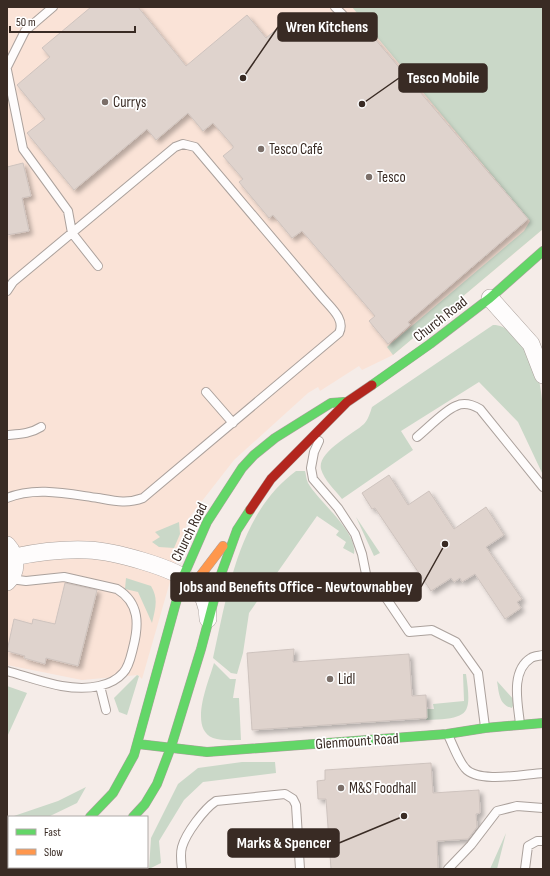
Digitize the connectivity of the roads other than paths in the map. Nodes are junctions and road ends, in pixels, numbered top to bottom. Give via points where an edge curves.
1 (53, 7) edge
2 (335, 7) edge
3 (343, 15) dead end
4 (7, 67) edge
5 (7, 70) edge
6 (72, 233) junction
7 (543, 251) edge
8 (98, 266) dead end
9 (7, 291) edge
10 (490, 298) junction
11 (543, 375) edge
12 (206, 392) dead end
13 (347, 402) junction
14 (233, 423) junction
15 (326, 425) junction
16 (41, 427) dead end
17 (7, 435) edge
18 (417, 437) dead end
19 (543, 487) edge
20 (7, 498) edge
21 (237, 530) junction
22 (11, 551) edge
23 (188, 580) junction
24 (8, 581) edge
25 (208, 619) junction
26 (543, 655) edge
27 (7, 671) edge
28 (100, 686) junction
29 (106, 710) dead end
30 (543, 723) edge
31 (520, 725) junction
32 (485, 728) junction
33 (448, 734) junction
34 (138, 744) junction
35 (171, 747) junction
36 (543, 773) edge
37 (145, 804) junction
38 (543, 808) edge
39 (91, 816) edge
40 (134, 816) edge
41 (142, 816) edge
42 (543, 841) edge
43 (182, 869) edge
44 (300, 869) edge
45 (448, 869) edge
46 (524, 869) edge

1 - 4 lane via 25,31
2 - 3 lane
5 - 6 lane via 23,149 68,211
6 - 8 lane
6 - 9 lane via 13,282
6 - 14 lane via 175,147 183,144 195,147 340,320 342,327 339,333
7 - 10 street, Church Road
10 - 11 street via 530,344
10 - 13 street, Church Road via 407,362
12 - 14 lane
13 - 15 street, Church Road
13 - 23 street, Church Road via 331,403 275,438 242,468 199,537
14 - 20 lane via 143,498 132,502 36,492
15 - 21 street, Church Road via 270,479
15 - 32 lane via 314,452 311,468 313,479 338,508 355,534 367,579 382,592 409,632 432,630 456,642 478,673
16 - 17 lane via 24,434
18 - 19 lane via 456,406 473,405 480,409
21 - 23 street
21 - 25 street, Church Road
22 - 23 street via 88,550 142,561
22 - 24 street via 15,565
23 - 25 street via 205,600
23 - 34 street, Church Road
24 - 28 lane via 64,577 117,589 130,599 136,614 137,630 130,660 124,673
25 - 35 street, Church Road
26 - 31 lane via 531,658 524,664 518,678
27 - 28 lane via 70,688
28 - 29 lane
30 - 31 street, Glenmount Road
31 - 32 street, Glenmount Road
32 - 33 street, Glenmount Road
33 - 35 street, Glenmount Road via 207,752
33 - 36 lane via 464,768 474,776
34 - 35 street, Glenmount Road
34 - 39 street, Church Road via 116,791
35 - 37 street, Church Road via 157,784
37 - 40 street, Church Road
37 - 41 street
38 - 45 lane via 517,806 496,811 471,845
42 - 46 lane via 531,842 528,846
43 - 44 lane via 182,846 209,806 216,801 285,794 293,799 296,805

